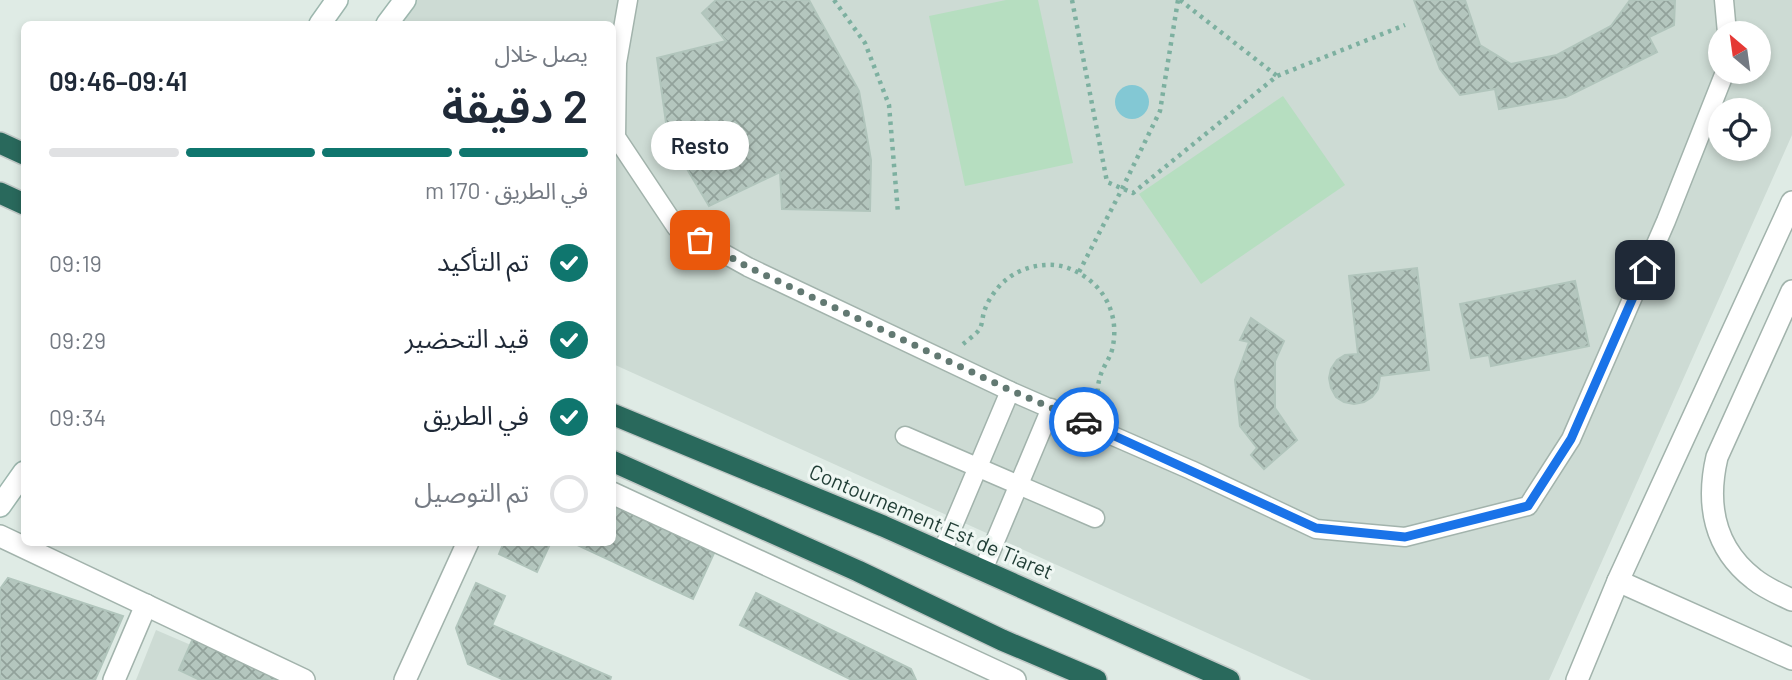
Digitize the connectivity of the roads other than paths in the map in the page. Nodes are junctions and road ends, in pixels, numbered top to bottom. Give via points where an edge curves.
1 (337, 0) edge
2 (405, 0) edge
3 (628, 0) edge
4 (1724, 0) edge
5 (322, 21) edge
6 (389, 21) edge
7 (1726, 21) edge
8 (1720, 84) edge
9 (0, 143) edge
10 (21, 153) edge
11 (0, 193) edge
12 (1792, 202) edge
13 (21, 203) edge
14 (1792, 291) edge
15 (1010, 390) junction
16 (1051, 408) junction
17 (616, 416) edge
18 (905, 436) dead end
19 (616, 463) edge
20 (978, 467) junction
21 (21, 476) edge
22 (1019, 485) junction
23 (616, 495) edge
24 (0, 506) edge
25 (1095, 518) dead end
26 (0, 536) edge
27 (21, 546) edge
28 (21, 546) edge
29 (466, 546) edge
30 (942, 552) junction
31 (983, 570) junction
32 (1618, 581) junction
33 (1792, 600) edge
34 (146, 605) junction
35 (1002, 640) junction
36 (1792, 659) edge
37 (987, 674) edge
38 (408, 679) edge
39 (114, 680) edge
40 (304, 680) edge
41 (1015, 680) edge
42 (1096, 680) edge
43 (1228, 680) edge
44 (1577, 680) edge

1 - 5 street
2 - 6 street
3 - 15 lane via 617,63 616,137 676,227 748,267
4 - 7 lane
8 - 16 lane via 1571,439 1528,506 1405,537 1316,528
9 - 10 highway
11 - 13 highway
12 - 32 street
14 - 33 street via 1717,457 1712,496 1719,534 1740,568
15 - 16 lane
15 - 20 lane
16 - 22 lane
17 - 30 highway, Contournement Est de Tiaret
18 - 20 lane
19 - 35 highway
20 - 22 lane
20 - 30 lane
21 - 24 street
22 - 25 lane
22 - 31 lane
23 - 37 street
26 - 27 street
28 - 34 street
29 - 38 street
30 - 31 highway, Contournement Est de Tiaret
31 - 43 highway, Contournement Est de Tiaret
32 - 36 street
32 - 44 street
34 - 39 street
34 - 40 street
35 - 37 street
35 - 42 highway
37 - 41 street

